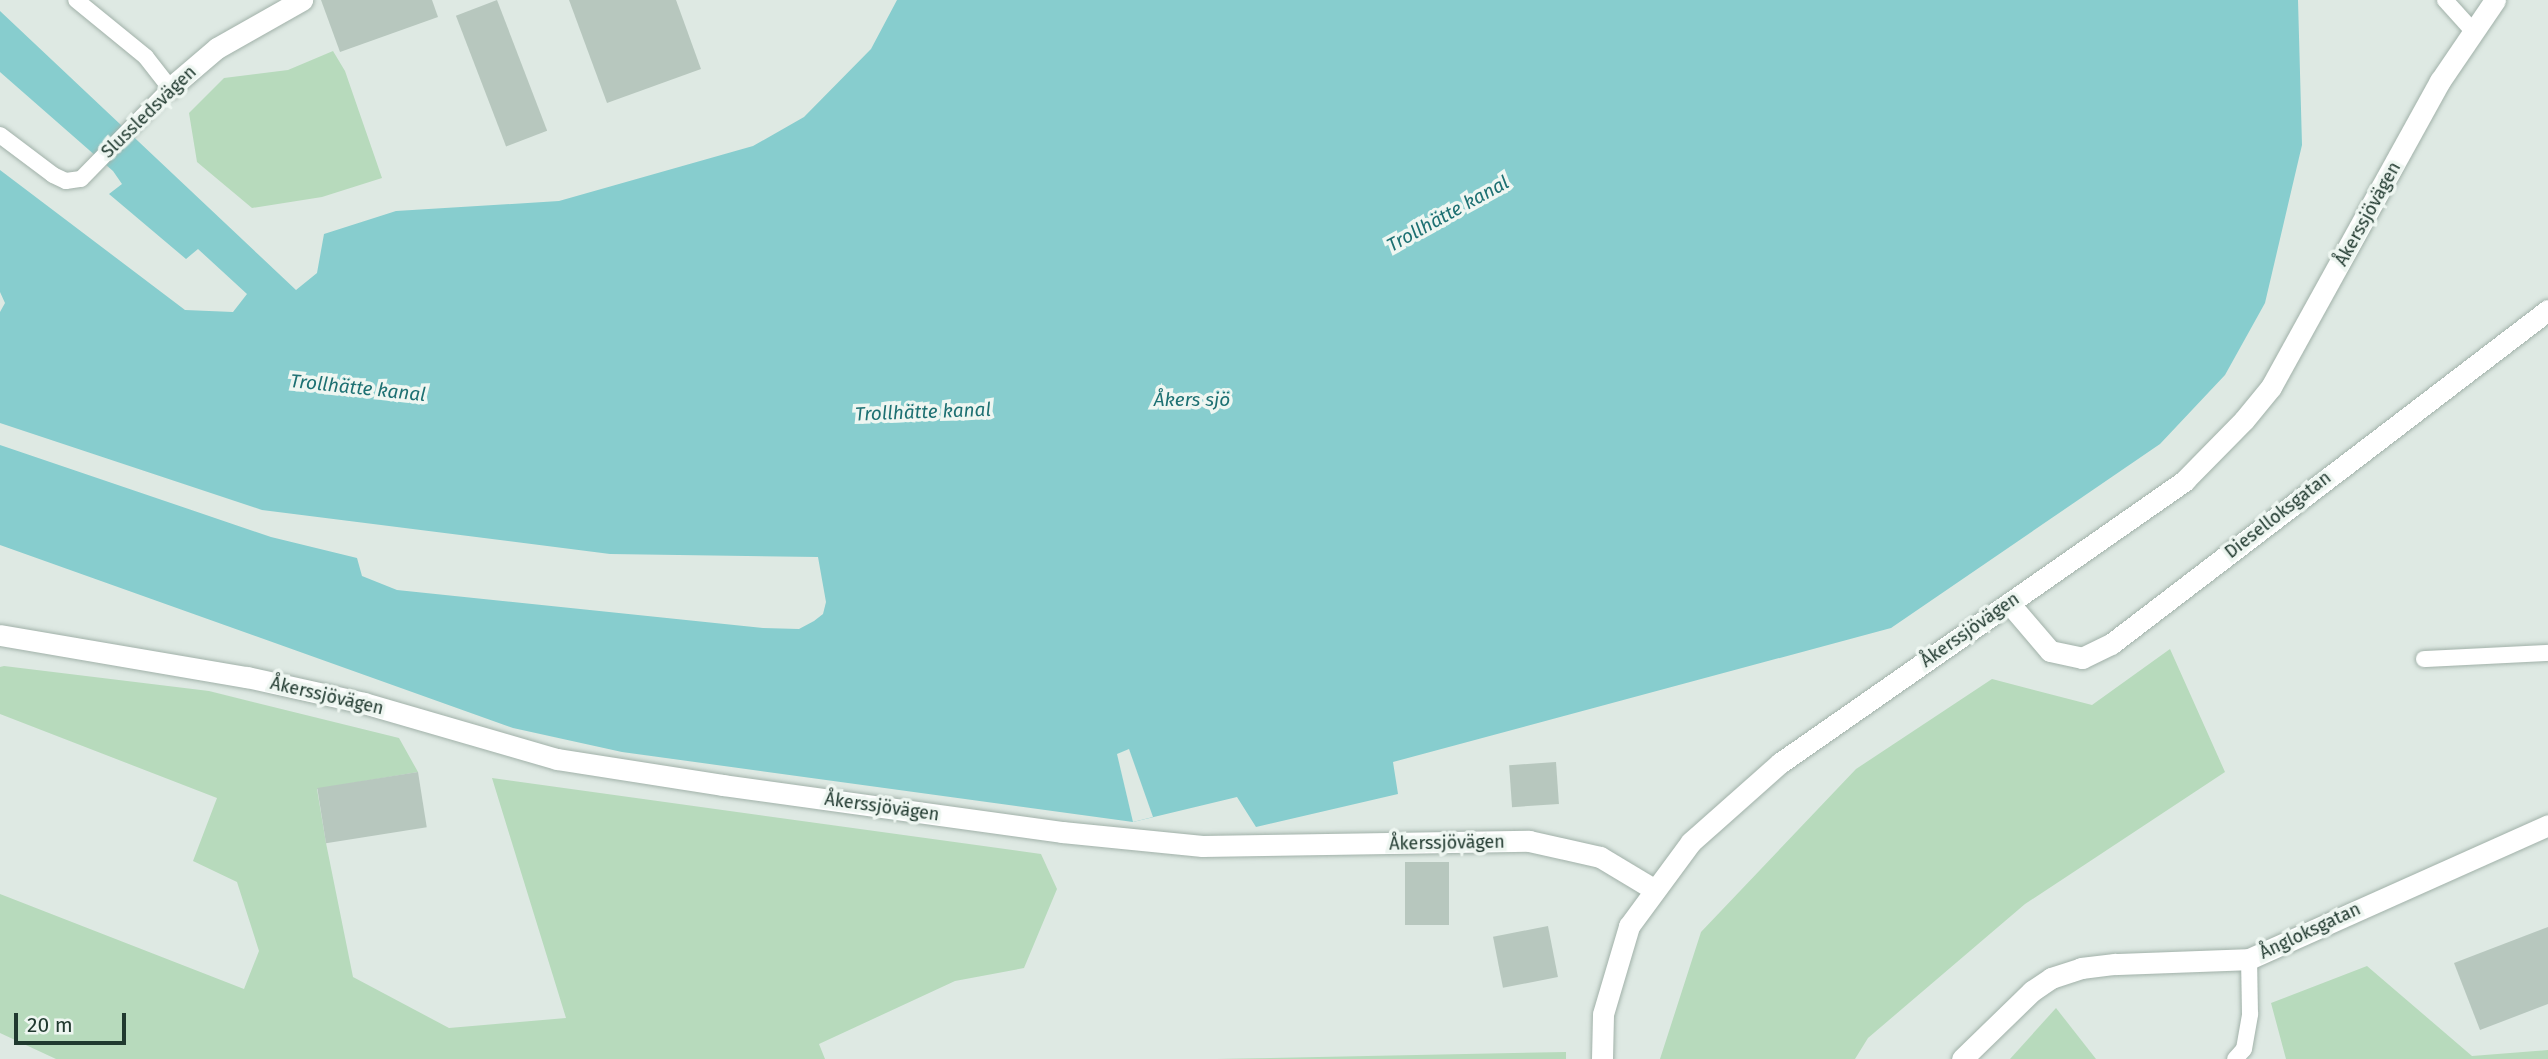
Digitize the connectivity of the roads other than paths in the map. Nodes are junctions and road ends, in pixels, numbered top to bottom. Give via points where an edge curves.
1 (76, 0) edge
2 (302, 0) edge
3 (2445, 0) edge
4 (2495, 0) edge
5 (2472, 30) junction
6 (170, 88) junction
7 (0, 135) edge
8 (2548, 310) edge
9 (2009, 603) junction
10 (0, 635) edge
11 (2548, 653) edge
12 (2424, 659) dead end
13 (2548, 825) edge
14 (1655, 890) junction
15 (2249, 959) junction
16 (1602, 1059) edge
17 (1962, 1059) edge
18 (2235, 1059) edge

1 - 6 lane via 146,57
2 - 6 street, Slussledsvägen via 218,48
3 - 5 lane
4 - 5 street, Åkerssjövägen
5 - 9 street, Åkerssjövägen via 2270,387 2244,421 2185,480
6 - 7 lane, Slussledsvägen via 81,179 66,181
8 - 9 street, Dieselloksgatan via 2111,644 2082,658 2050,651
9 - 14 street, Åkerssjövägen via 1780,763 1691,842
10 - 14 street, Åkerssjövägen via 247,677 365,703 557,759 709,783 1062,832 1202,846 1530,841 1600,857
11 - 12 lane
13 - 15 street, Ångloksgatan
14 - 16 street via 1629,926 1603,1013
15 - 17 street, Ångloksgatan via 2115,964 2051,978
15 - 18 lane via 2250,1014 2244,1049

